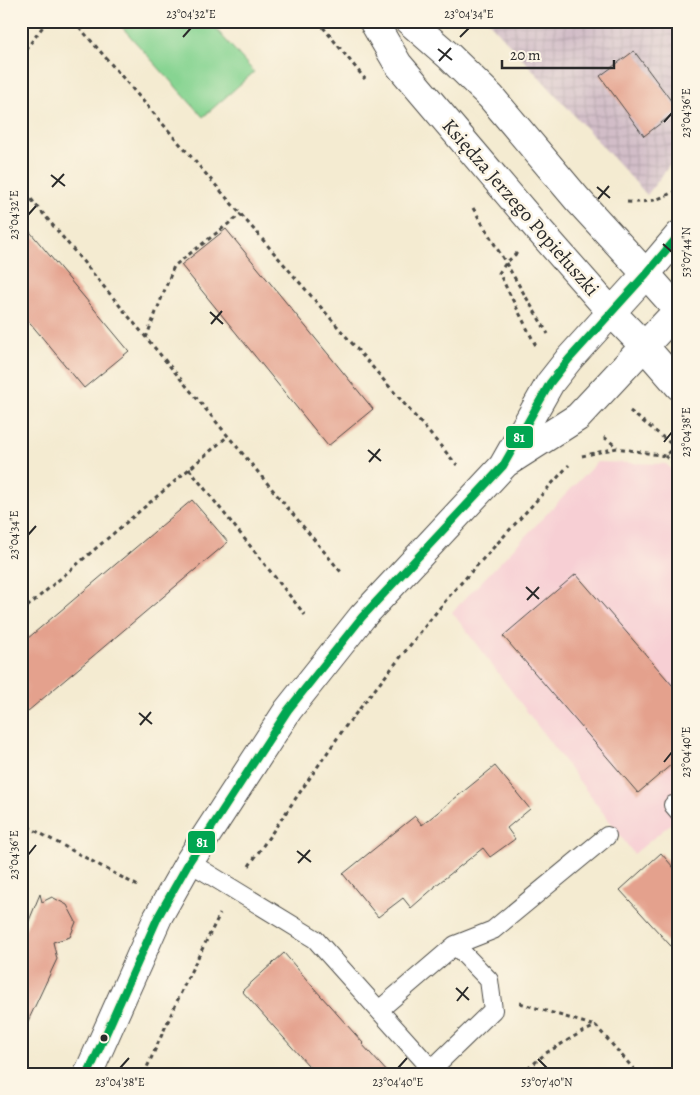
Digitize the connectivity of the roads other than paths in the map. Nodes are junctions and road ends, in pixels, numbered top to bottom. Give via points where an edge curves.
1 (373, 21) edge
2 (408, 21) edge
3 (679, 235) edge
4 (646, 274) junction
5 (678, 310) edge
6 (612, 313) junction
7 (644, 346) junction
8 (679, 386) edge
9 (502, 466) junction
10 (607, 836) dead end
11 (189, 862) junction
12 (455, 945) junction
13 (379, 1010) junction
14 (433, 1072) edge
15 (88, 1074) edge

1 - 6 street, Księdza Jerzego Popiełuszki via 398,64
2 - 4 street via 491,97
3 - 4 street
4 - 5 street
4 - 6 street
5 - 7 street
6 - 7 street, Księdza Jerzego Popiełuszki
6 - 9 street via 550,383
7 - 8 street, Księdza Jerzego Popiełuszki
7 - 9 street via 578,417
9 - 11 street via 362,617 288,710
10 - 12 lane via 493,930
11 - 13 lane via 315,939
11 - 15 street via 158,917
12 - 13 lane
12 - 14 lane via 489,980 492,1010
13 - 14 lane

